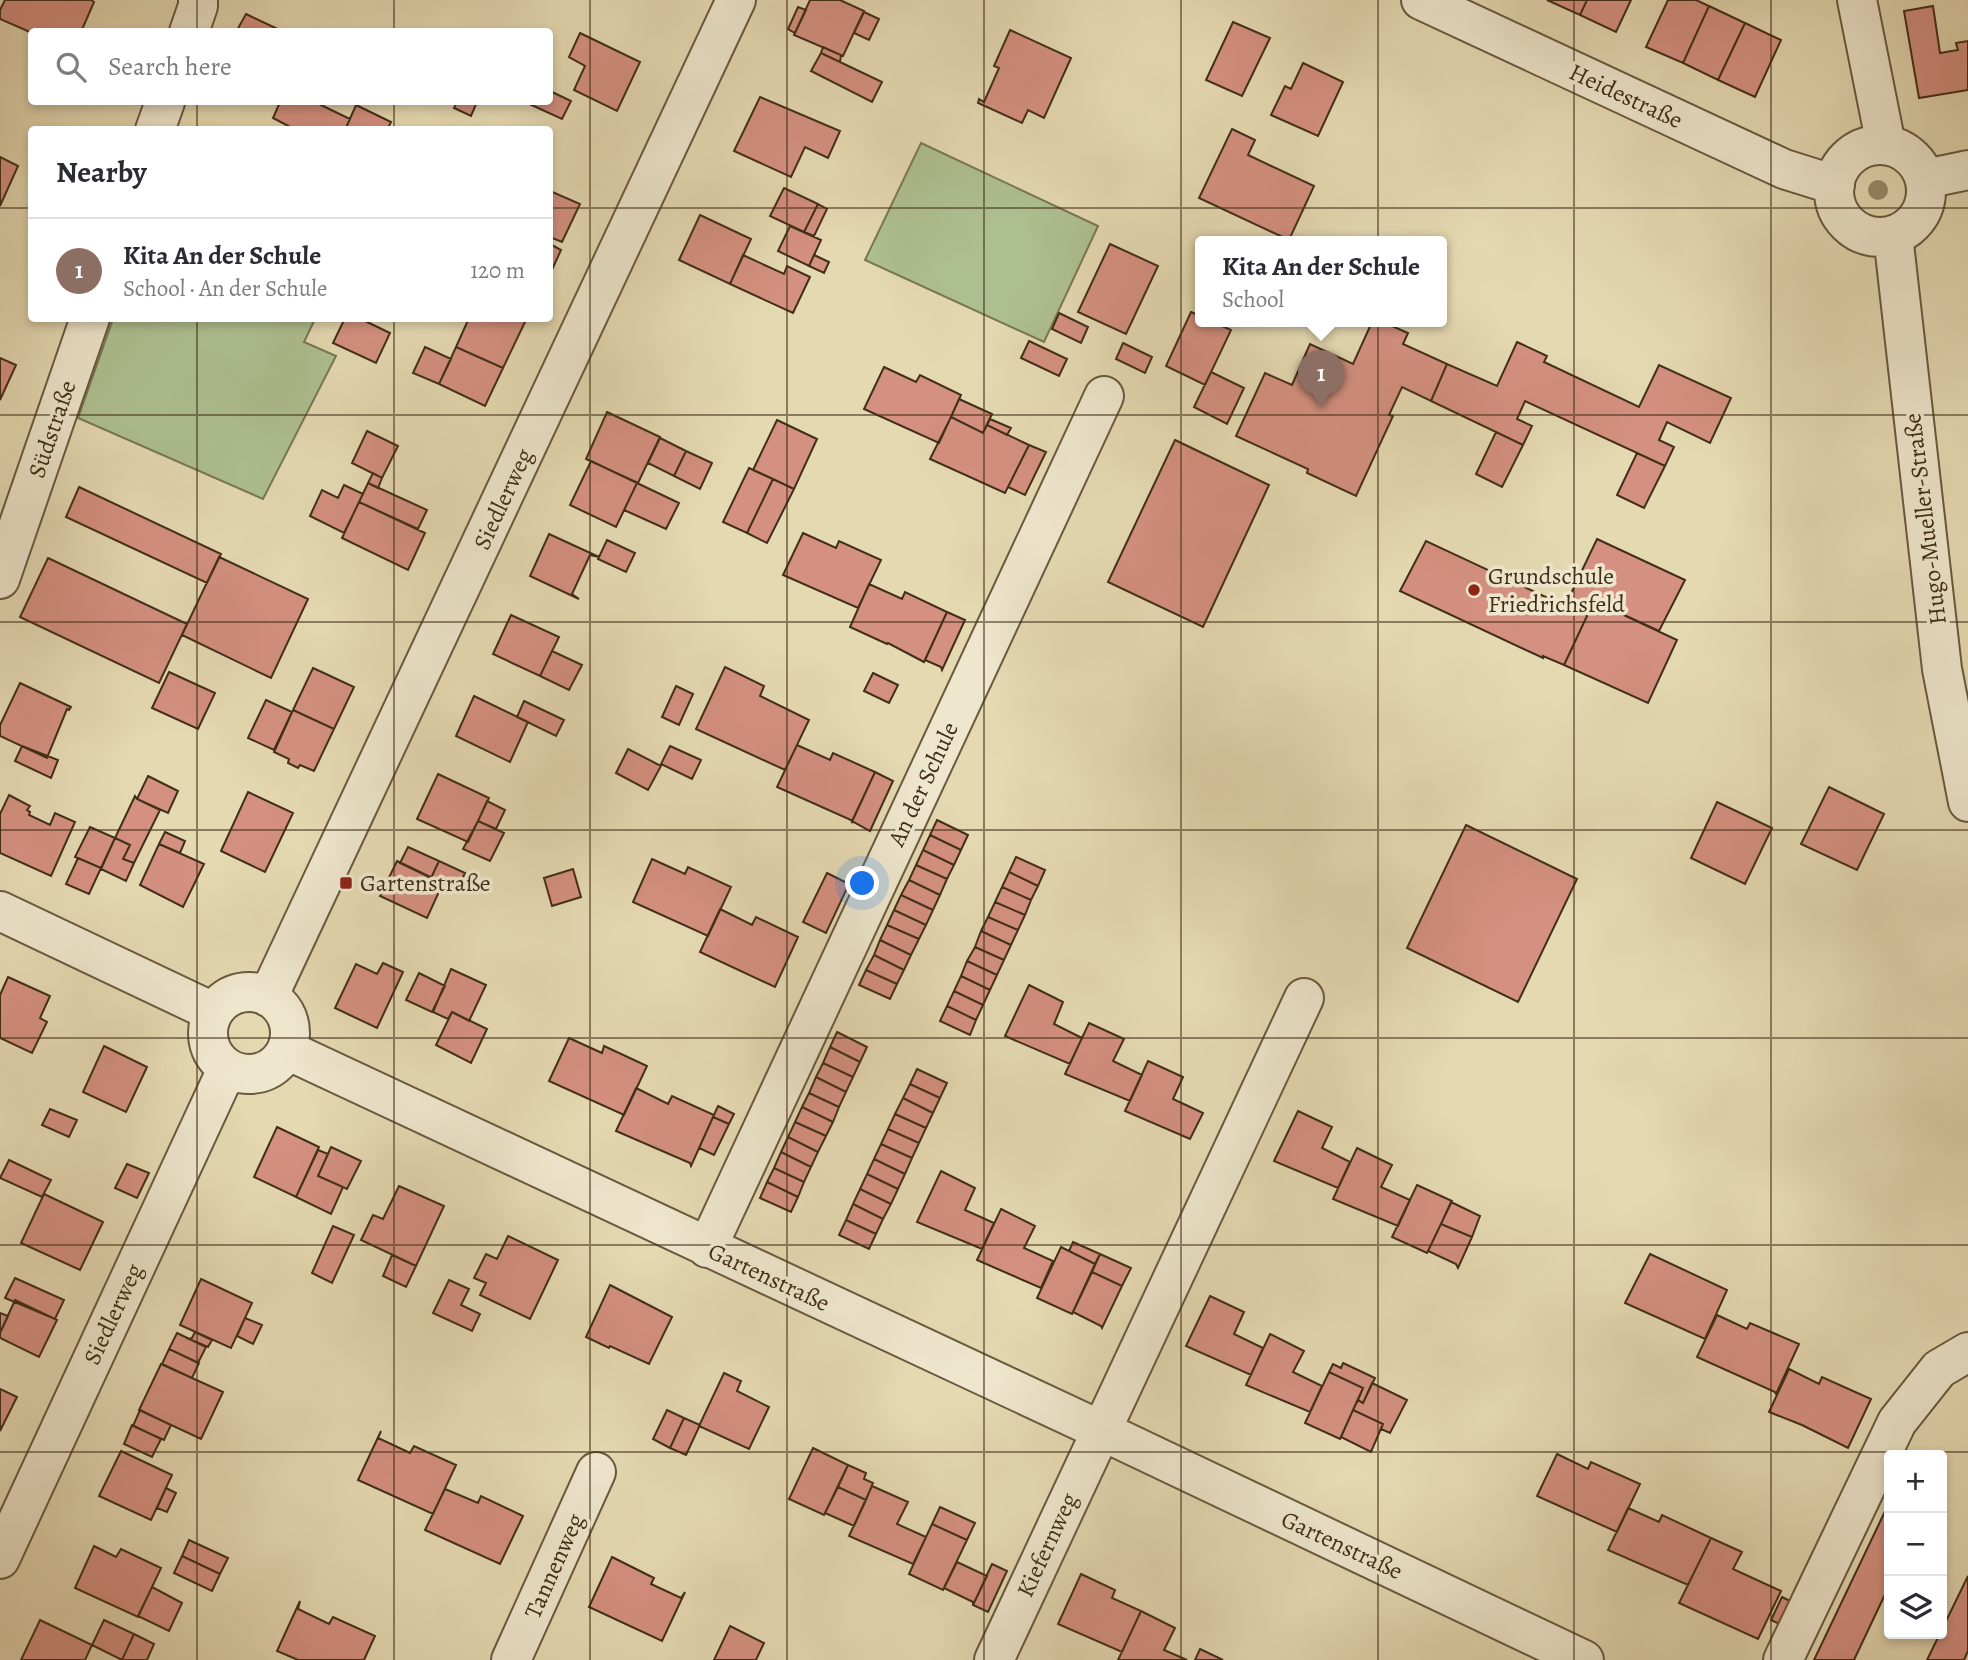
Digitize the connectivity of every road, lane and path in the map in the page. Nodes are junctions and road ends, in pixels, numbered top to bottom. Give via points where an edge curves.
1 (198, 0) edge
2 (736, 0) edge
3 (1421, 0) edge
4 (1857, 0) edge
5 (190, 28) edge
6 (164, 105) edge
7 (156, 126) edge
8 (1886, 145) junction
9 (1968, 170) edge
10 (1925, 179) junction
11 (1835, 185) junction
12 (1893, 235) junction
13 (89, 322) edge
14 (1104, 396) dead end
15 (0, 579) edge
16 (1968, 802) edge
17 (0, 911) edge
18 (268, 997) junction
19 (1304, 998) dead end
20 (213, 1012) junction
21 (286, 1050) junction
22 (227, 1069) junction
23 (707, 1248) junction
24 (1968, 1352) edge
25 (1100, 1430) junction
26 (597, 1472) dead end
27 (0, 1559) edge
28 (511, 1660) edge
29 (994, 1660) edge
30 (1584, 1660) edge
31 (1783, 1660) edge

1 - 5 street
2 - 18 street, Siedlerweg
3 - 11 street, Heidestraße via 1784,169
4 - 8 street
6 - 7 street
8 - 10 street via 1911,156
8 - 11 street via 1865,148 1847,159
9 - 10 street
10 - 12 street via 1923,208 1906,229
11 - 12 street via 1840,214 1850,225 1877,237
12 - 16 street, Hugo-Mueller-Straße via 1942,669
13 - 15 street, Südstraße
14 - 23 street, An der Schule
17 - 20 street
18 - 20 street via 248,992 228,998
18 - 21 street via 284,1011 290,1030
19 - 25 street
20 - 22 street via 207,1032 212,1053
21 - 22 street via 272,1068 250,1075
21 - 23 street, Gartenstraße
22 - 27 street, Siedlerweg
23 - 25 street, Gartenstraße
24 - 31 street via 1938,1369 1897,1422
25 - 29 street, Kiefernweg
25 - 30 street, Gartenstraße
26 - 28 street, Tannenweg

